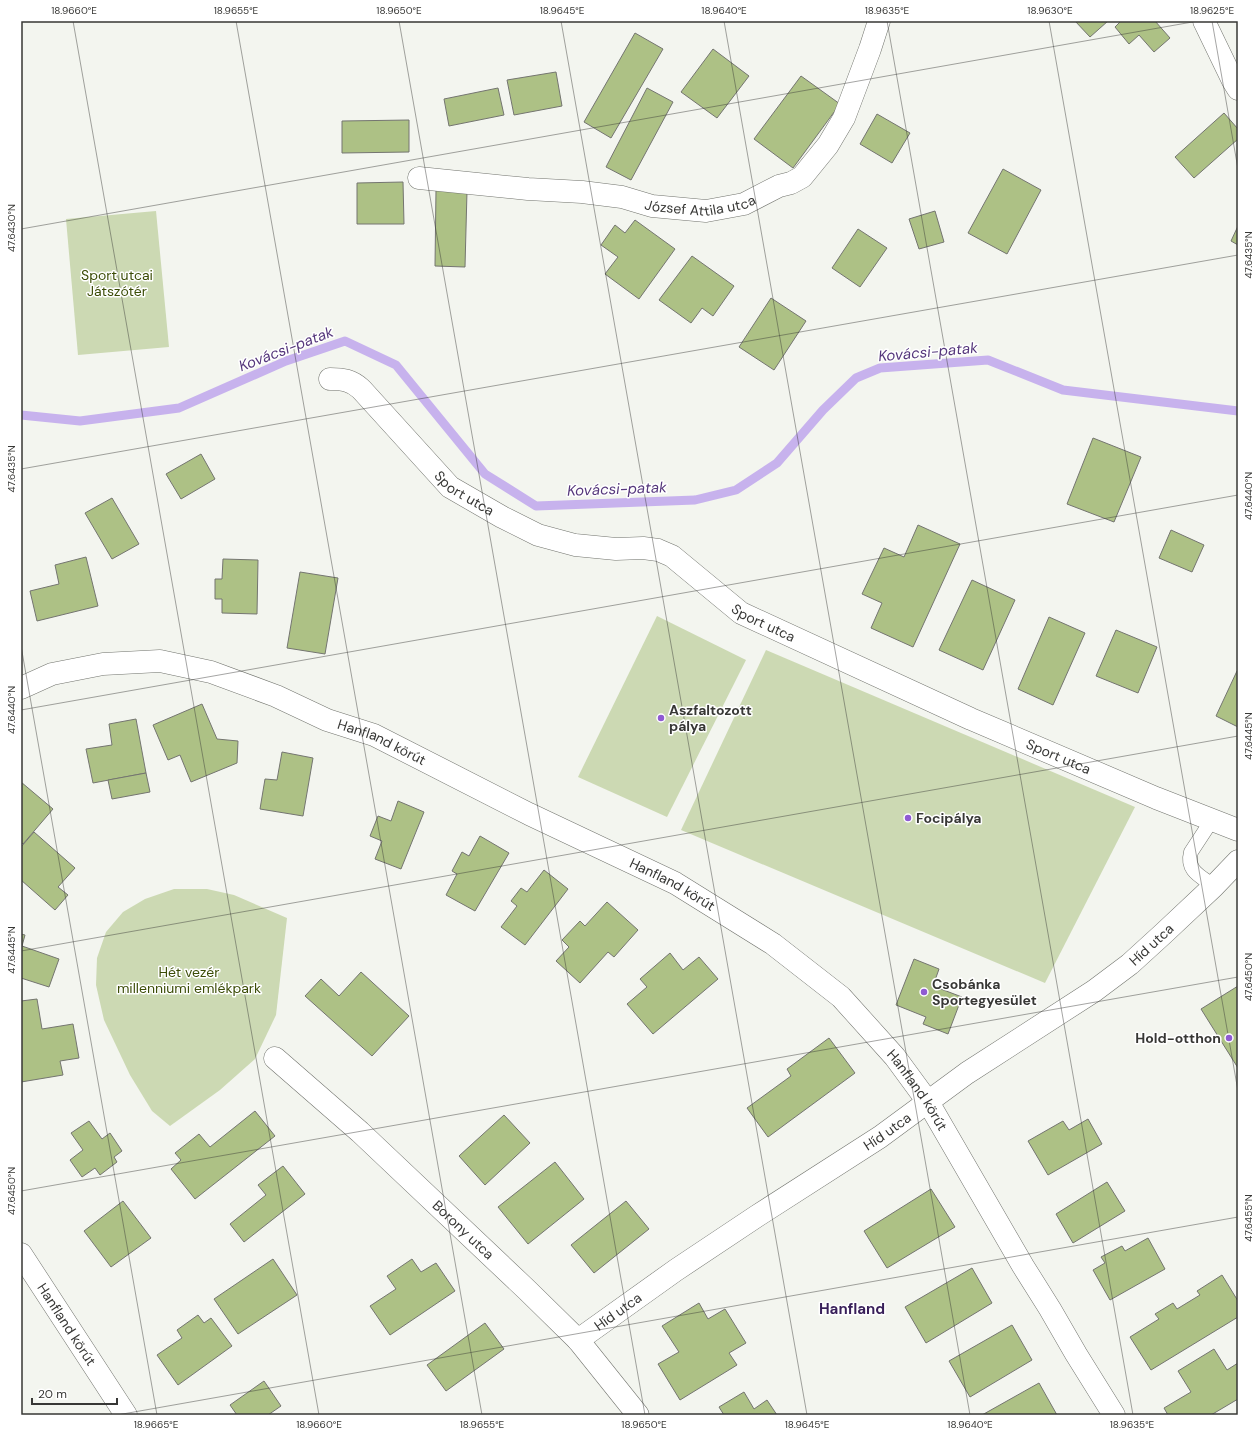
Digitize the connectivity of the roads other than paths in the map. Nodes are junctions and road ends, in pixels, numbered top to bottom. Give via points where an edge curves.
1 (879, 21) edge
2 (1204, 21) edge
3 (1238, 89) edge
4 (419, 178) dead end
5 (330, 379) dead end
6 (21, 688) edge
7 (1212, 820) junction
8 (1238, 830) edge
9 (1238, 861) edge
10 (1214, 886) junction
11 (275, 1058) dead end
12 (928, 1102) junction
13 (21, 1254) edge
14 (578, 1340) junction
15 (126, 1415) edge
16 (638, 1415) edge
17 (1114, 1415) edge

1 - 4 street, József Attila utca via 844,118 828,145 802,177 744,204 706,211 652,206 622,197 582,192
2 - 3 street
5 - 7 street, Sport utca via 346,379 355,383 450,487 502,517 538,535 575,545 658,550 672,556 741,613 971,719
6 - 12 street, Hanfland körút via 52,674 103,664 160,661 211,672 276,696 327,720 374,735 529,814 675,884 773,944 841,997 895,1057
7 - 8 street, Sport utca
7 - 10 lane via 1191,852 1190,865 1194,872
9 - 10 street, Híd utca
10 - 12 street, Híd utca via 1130,964 1036,1029 966,1073
11 - 14 street, Borony utca via 383,1154
12 - 14 street, Híd utca via 880,1137 676,1270
12 - 17 street, Hanfland körút via 1023,1266
13 - 15 street, Hanfland körút
14 - 16 street, Borony utca

